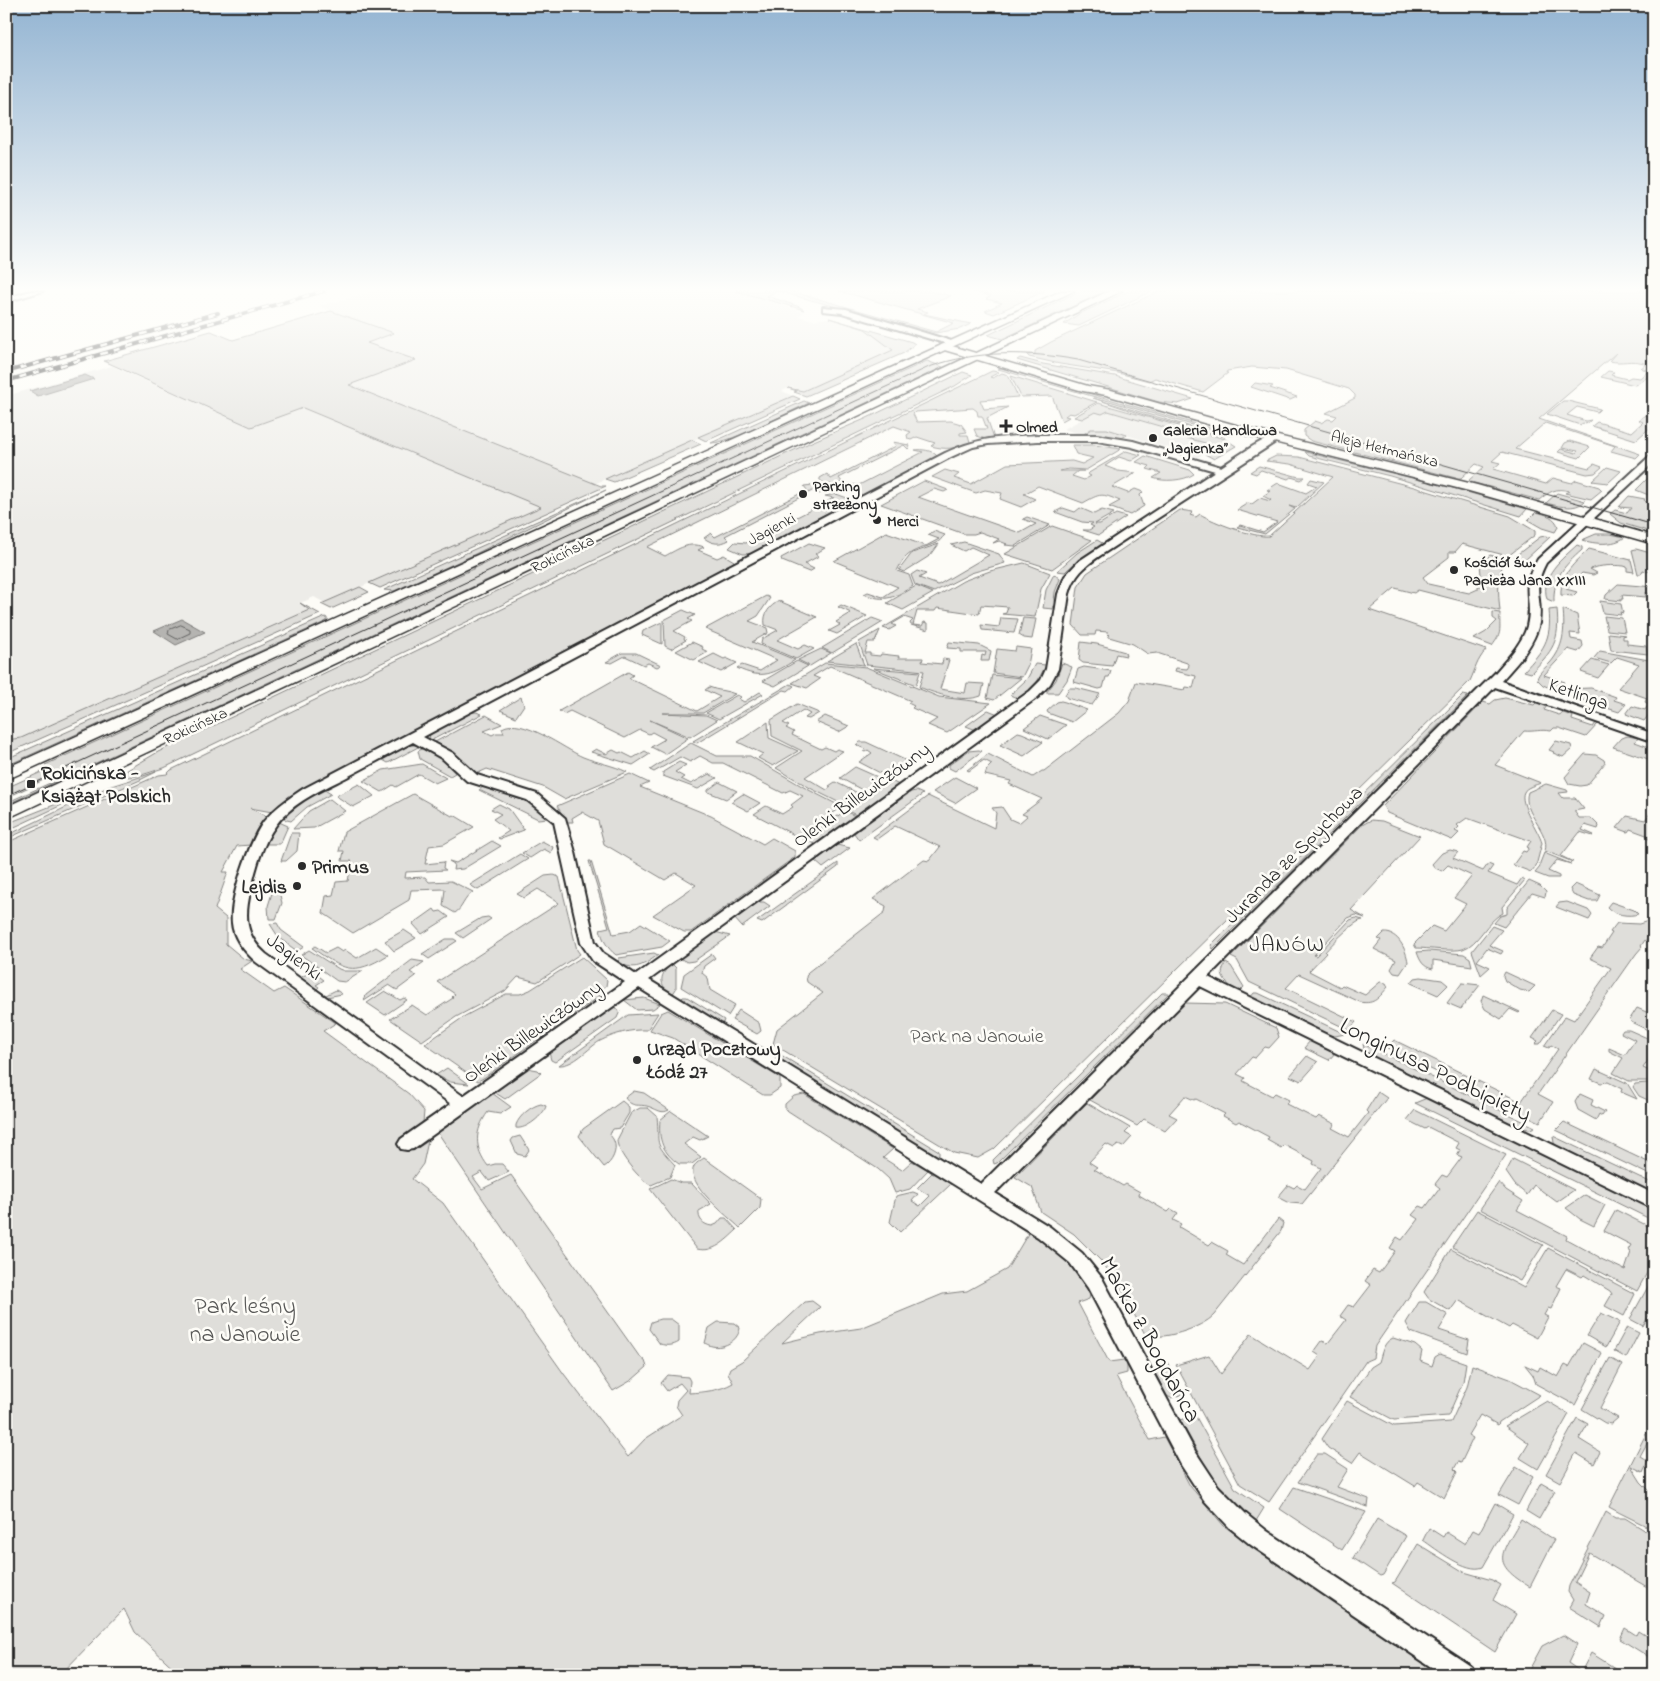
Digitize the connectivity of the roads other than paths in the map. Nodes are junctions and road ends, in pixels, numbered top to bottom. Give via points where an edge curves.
1 (896, 369) edge
2 (949, 369) edge
3 (1025, 369) edge
4 (1275, 439) junction
5 (1654, 457) edge
6 (1224, 471) junction
7 (1586, 520) junction
8 (1654, 540) edge
9 (1492, 682) junction
10 (414, 737) junction
11 (1654, 738) edge
12 (6, 775) edge
13 (6, 814) edge
14 (1198, 978) junction
15 (637, 981) junction
16 (462, 1104) junction
17 (406, 1144) dead end
18 (984, 1193) junction
19 (1654, 1202) edge
20 (1464, 1675) edge

1 - 12 main road, Rokicińska
2 - 13 main road, Rokicińska
3 - 4 street, Aleja Hetmańska
4 - 6 street, Oleńki Billewiczówny
4 - 7 street, Aleja Hetmańska via 1459,484
5 - 7 street, Juranda ze Spychowa
6 - 10 street, Jagienki via 1133,444 1097,438 1009,439 970,445
6 - 15 street, Oleńki Billewiczówny via 1097,553 1069,576 1052,669 1034,694
7 - 8 street, Aleja Hetmańska
7 - 9 street, Juranda ze Spychowa via 1539,566 1530,590 1533,614 1530,631 1519,651
9 - 11 street, Ketlinga
9 - 14 street, Juranda ze Spychowa
10 - 15 street via 448,756 472,778 527,795 560,821 588,942 598,957
10 - 16 street, Jagienki via 308,792 275,817 265,830 249,872 239,909 239,925 247,943 262,958
14 - 18 street, Juranda ze Spychowa
14 - 19 street, Longinusa Podbipięty
15 - 16 street, Oleńki Billewiczówny
15 - 18 street, Maćka z Bogdańca
16 - 17 street, Oleńki Billewiczówny
18 - 20 street, Maćka z Bogdańca via 1060,1244 1087,1272 1201,1479 1223,1506 1259,1538

